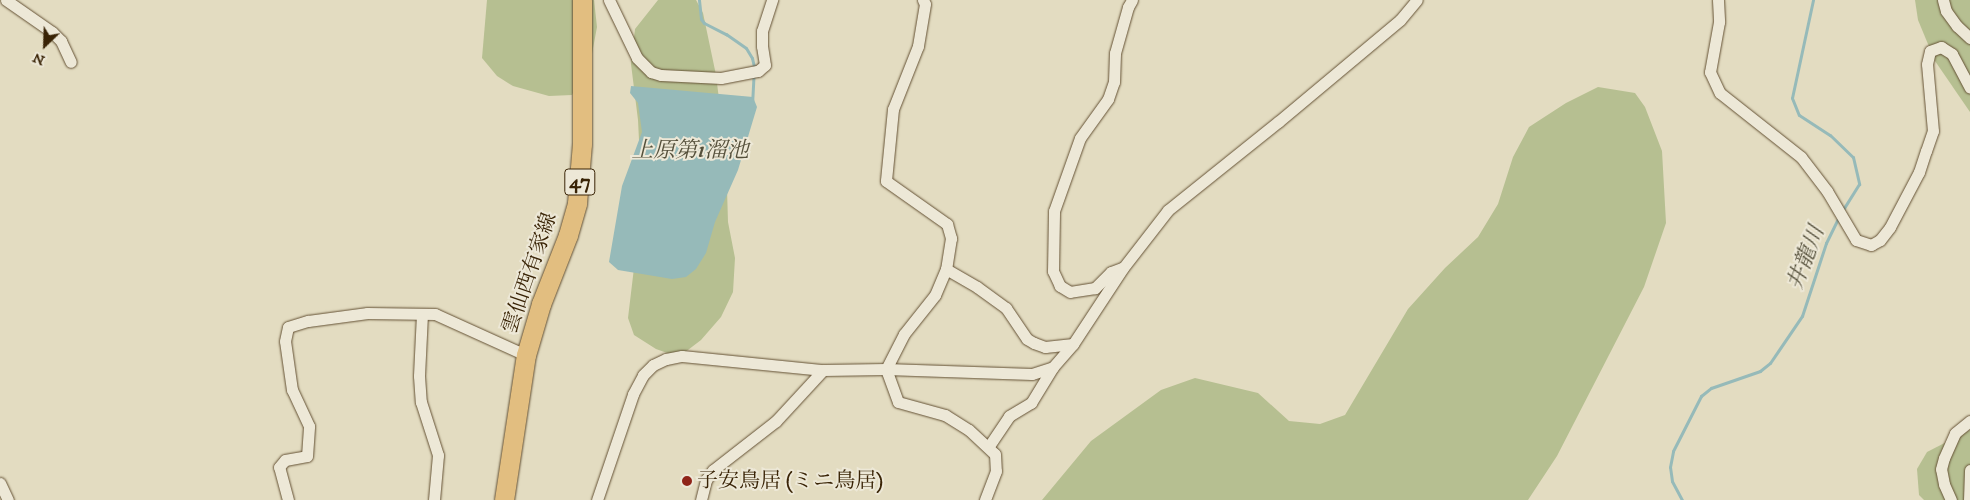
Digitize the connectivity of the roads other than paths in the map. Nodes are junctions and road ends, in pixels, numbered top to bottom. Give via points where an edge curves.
1 (6, 0) edge
2 (582, 0) edge
3 (609, 0) edge
4 (772, 0) edge
5 (923, 0) edge
6 (1132, 0) edge
7 (1417, 0) edge
8 (1718, 0) edge
9 (1943, 0) edge
10 (1970, 38) edge
11 (71, 62) dead end
12 (1970, 88) edge
13 (946, 268) junction
14 (1123, 268) junction
15 (422, 314) junction
16 (1074, 344) junction
17 (526, 355) junction
18 (1053, 367) junction
19 (886, 369) junction
20 (823, 370) junction
21 (1970, 421) edge
22 (989, 446) junction
23 (1970, 470) edge
24 (0, 483) edge
25 (8, 500) edge
26 (288, 500) edge
27 (434, 500) edge
28 (504, 500) edge
29 (597, 500) edge
30 (701, 500) edge
31 (985, 500) edge
32 (1951, 500) edge
33 (1969, 500) edge

1 - 11 street via 52,32 61,41
2 - 17 main road, 雲仙西有家線 / 47 via 582,144 577,203
3 - 4 street via 637,58 651,72 721,78 755,72 765,65 762,31
5 - 13 street via 918,46 893,109 886,181 948,224 951,238
6 - 14 street via 1115,53 1114,82 1108,99 1080,138 1054,211 1053,271 1060,286 1076,292 1095,288 1111,272
7 - 14 street via 1400,20 1168,210
8 - 12 street via 1719,22 1710,72 1720,93 1800,157 1827,191 1856,240 1871,245 1880,240 1919,172 1933,131 1927,64 1930,51 1941,47 1952,54
9 - 10 street via 1946,11
13 - 16 street via 1006,308 1027,339 1045,347
13 - 19 street via 935,295 904,334
14 - 16 street
15 - 17 street via 435,314
15 - 26 street via 367,313 288,327 285,341 292,390 309,426 308,456 285,460 279,467
15 - 27 street via 419,376 421,402 438,455
16 - 18 street
17 - 28 main road, 雲仙西有家線 / 47
18 - 19 street via 1032,374
18 - 22 street via 1030,403 1009,416
19 - 20 street
19 - 22 street via 898,402 945,415
20 - 29 street via 682,356 666,358 653,365 643,375 633,394
20 - 30 street via 776,421 713,470 706,480
21 - 32 street via 1955,433 1941,468
22 - 31 street via 997,462
23 - 33 street
24 - 25 street

